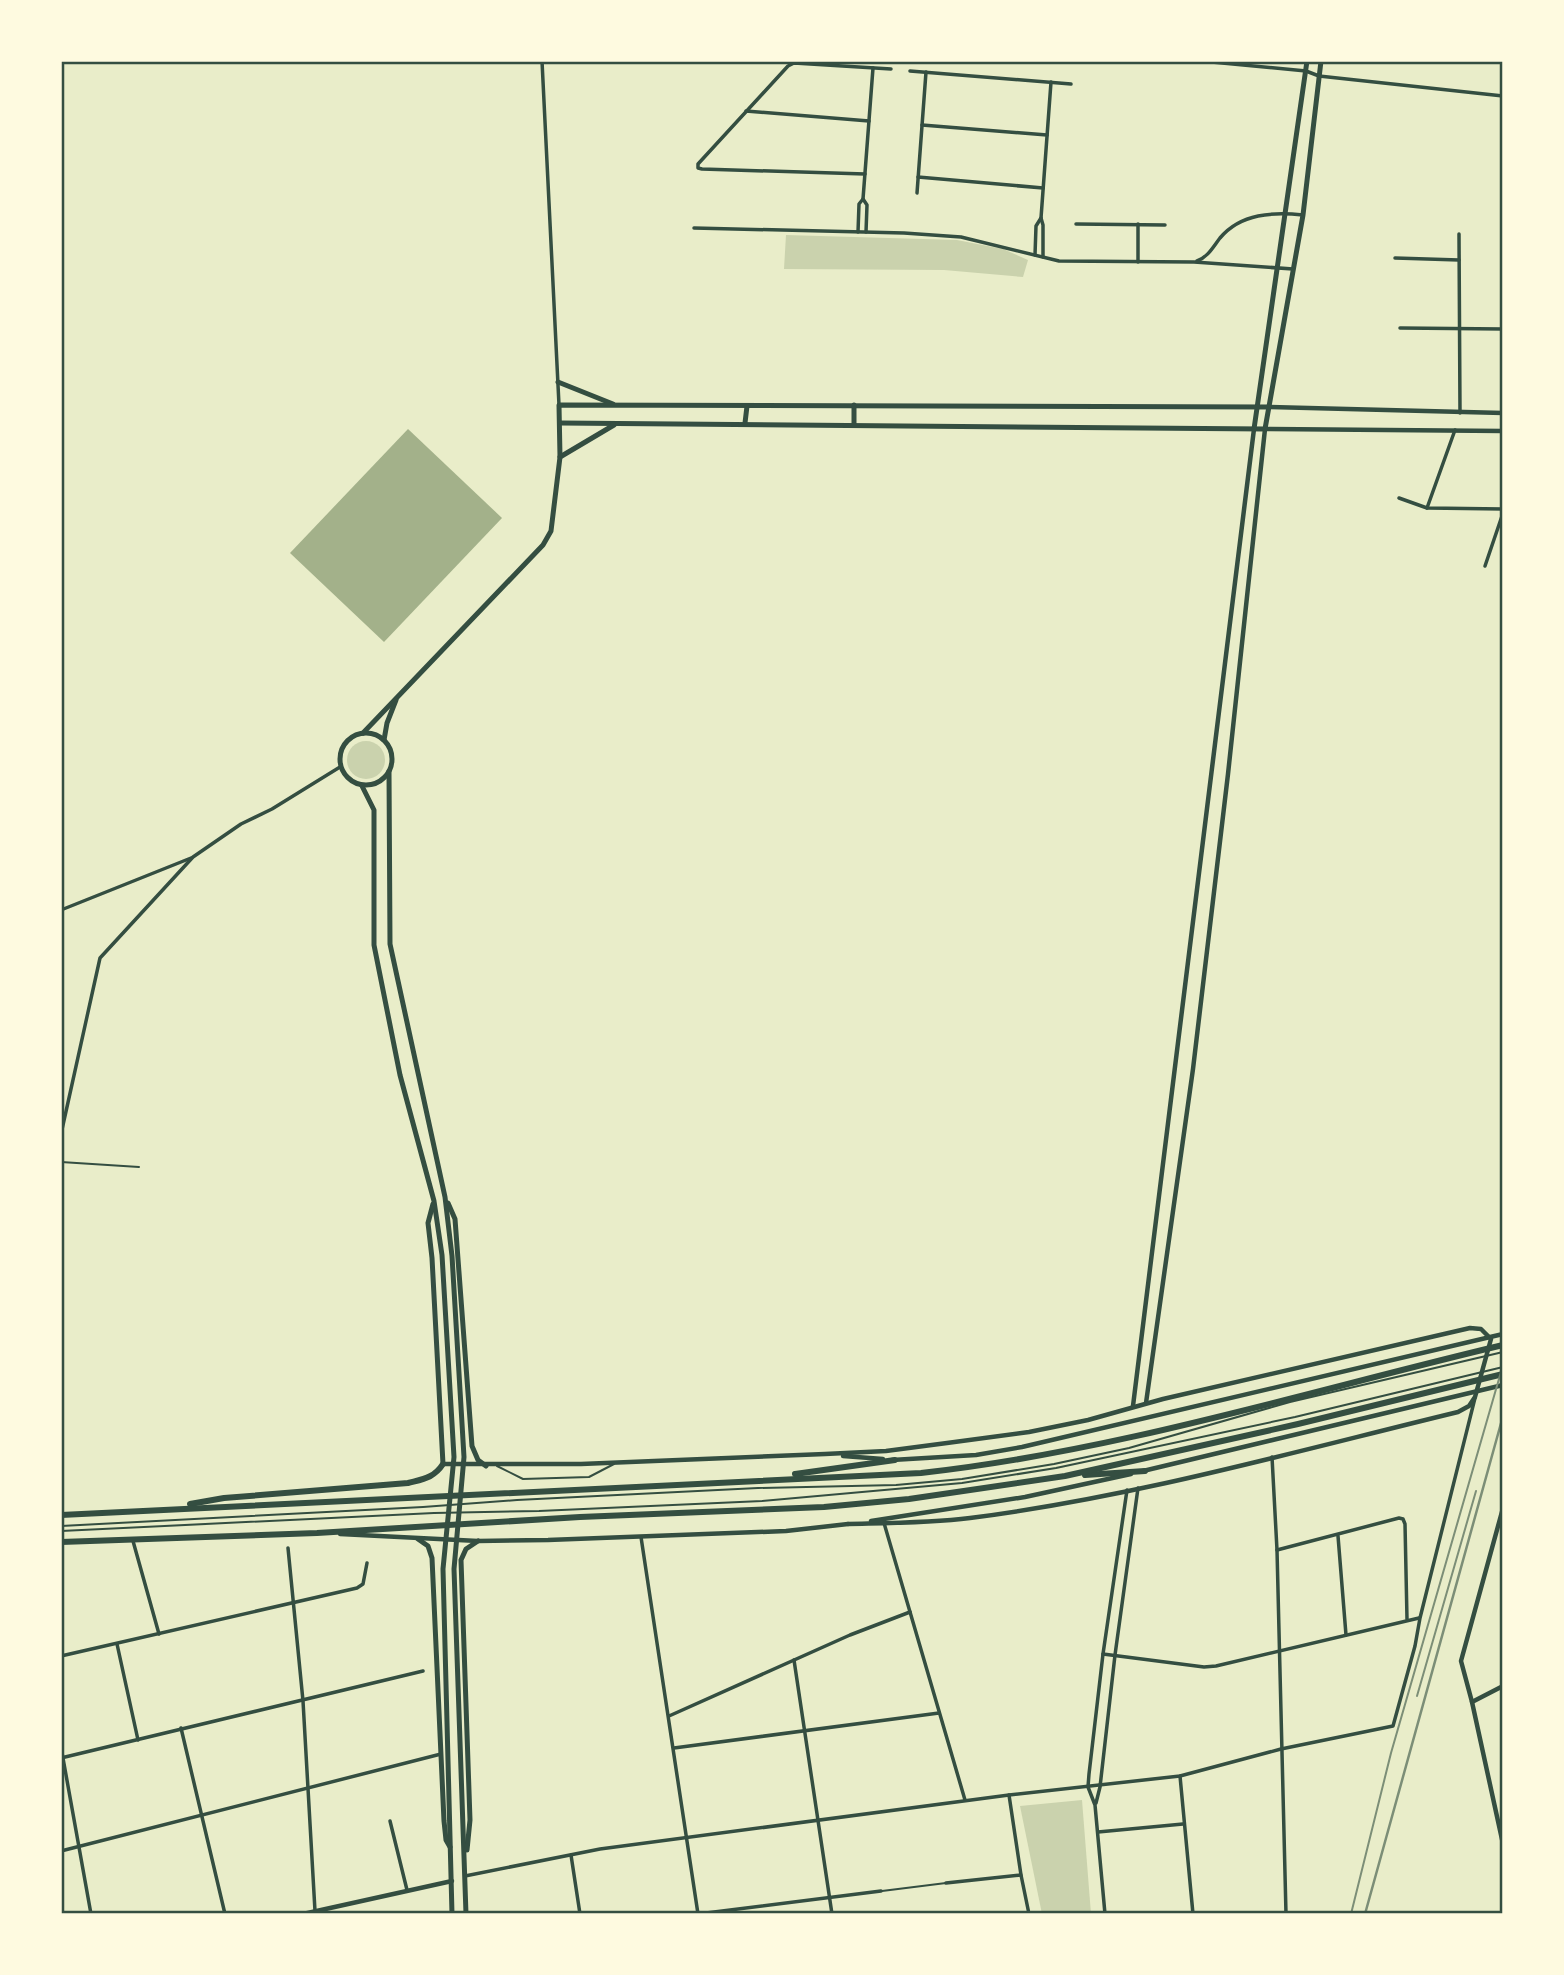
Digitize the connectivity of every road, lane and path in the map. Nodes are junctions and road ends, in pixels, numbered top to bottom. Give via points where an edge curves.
1 (542, 61) edge
2 (1201, 61) edge
3 (1307, 61) edge
4 (1321, 61) edge
5 (873, 68) junction
6 (891, 69) dead end
7 (910, 71) dead end
8 (1306, 71) junction
9 (926, 72) junction
10 (1319, 76) junction
11 (1051, 82) junction
12 (1071, 84) dead end
13 (1503, 96) edge
14 (746, 111) junction
15 (869, 121) junction
16 (922, 125) junction
17 (1047, 135) junction
18 (865, 174) junction
19 (918, 177) junction
20 (1043, 188) junction
21 (917, 193) dead end
22 (863, 199) junction
23 (1287, 213) junction
24 (1303, 215) junction
25 (1041, 218) junction
26 (1076, 224) dead end
27 (1138, 224) junction
28 (1165, 225) dead end
29 (694, 228) dead end
30 (858, 232) junction
31 (866, 232) junction
32 (1459, 234) dead end
33 (1035, 255) junction
34 (1043, 257) junction
35 (1395, 258) dead end
36 (1459, 260) junction
37 (1138, 262) junction
38 (1194, 262) junction
39 (1278, 268) junction
40 (1293, 270) junction
41 (1400, 328) dead end
42 (1459, 329) junction
43 (1503, 329) edge
44 (558, 382) junction
45 (559, 405) junction
46 (616, 405) junction
47 (747, 405) junction
48 (854, 405) junction
49 (1258, 407) junction
50 (1269, 407) junction
51 (1460, 412) junction
52 (1503, 413) edge
53 (560, 423) junction
54 (614, 424) junction
55 (745, 424) junction
56 (854, 425) junction
57 (1254, 429) junction
58 (1265, 429) junction
59 (1455, 430) junction
60 (1503, 431) edge
61 (560, 457) junction
62 (1399, 498) dead end
63 (1427, 508) junction
64 (1503, 511) edge
65 (1485, 566) dead end
66 (398, 696) junction
67 (363, 733) junction
68 (384, 740) junction
69 (340, 767) junction
70 (389, 772) junction
71 (362, 786) junction
72 (193, 857) junction
73 (61, 910) edge
74 (61, 1134) edge
75 (61, 1162) edge
76 (139, 1167) dead end
77 (445, 1197) junction
78 (433, 1201) junction
79 (1503, 1335) edge
80 (1503, 1345) edge
81 (1503, 1352) edge
82 (1477, 1354) junction
83 (1503, 1367) edge
84 (1503, 1374) edge
85 (1476, 1377) junction
86 (1503, 1385) edge
87 (1475, 1397) junction
88 (1146, 1403) junction
89 (1133, 1406) junction
90 (471, 1438) junction
91 (443, 1440) junction
92 (825, 1454) junction
93 (1272, 1457) junction
94 (895, 1460) junction
95 (618, 1462) junction
96 (443, 1464) junction
97 (486, 1466) junction
98 (497, 1466) junction
99 (1145, 1471) junction
100 (1065, 1476) junction
101 (755, 1480) junction
102 (1138, 1488) junction
103 (1126, 1490) junction
104 (1503, 1508) edge
105 (166, 1509) junction
106 (61, 1515) edge
107 (884, 1523) junction
108 (848, 1524) junction
109 (61, 1526) edge
110 (61, 1531) edge
111 (317, 1533) junction
112 (1338, 1535) junction
113 (641, 1537) junction
114 (132, 1539) junction
115 (418, 1539) junction
116 (478, 1541) junction
117 (61, 1542) edge
118 (289, 1549) dead end
119 (1277, 1550) junction
120 (367, 1563) dead end
121 (462, 1583) junction
122 (433, 1586) junction
123 (293, 1605) junction
124 (910, 1612) junction
125 (1420, 1618) junction
126 (1407, 1619) junction
127 (463, 1626) junction
128 (435, 1627) junction
129 (160, 1635) junction
130 (1346, 1635) junction
131 (117, 1644) junction
132 (1279, 1651) junction
133 (1103, 1654) junction
134 (61, 1656) edge
135 (1115, 1656) junction
136 (794, 1660) junction
137 (423, 1671) dead end
138 (1503, 1686) edge
139 (303, 1701) junction
140 (1472, 1702) junction
141 (940, 1713) junction
142 (1096, 1714) junction
143 (669, 1716) junction
144 (1108, 1716) junction
145 (181, 1728) junction
146 (804, 1731) junction
147 (138, 1740) junction
148 (61, 1746) edge
149 (674, 1748) junction
150 (1280, 1749) junction
151 (441, 1754) junction
152 (62, 1758) edge
153 (1180, 1776) junction
154 (1088, 1787) junction
155 (1100, 1787) junction
156 (309, 1788) junction
157 (1009, 1795) junction
158 (965, 1801) junction
159 (1096, 1805) junction
160 (202, 1815) junction
161 (818, 1820) junction
162 (390, 1821) dead end
163 (1184, 1824) junction
164 (1098, 1832) junction
165 (688, 1838) junction
166 (1503, 1844) edge
167 (79, 1847) junction
168 (452, 1850) junction
169 (61, 1851) edge
170 (571, 1855) junction
171 (465, 1875) junction
172 (1021, 1875) junction
173 (452, 1881) junction
174 (946, 1883) joint
175 (407, 1890) junction
176 (881, 1891) joint
177 (829, 1898) junction
178 (315, 1911) junction
179 (91, 1914) edge
180 (225, 1914) edge
181 (303, 1914) edge
182 (452, 1914) edge
183 (466, 1914) edge
184 (580, 1914) edge
185 (698, 1914) edge
186 (832, 1914) edge
187 (1029, 1914) edge
188 (1105, 1914) edge
189 (1193, 1914) edge
190 (1286, 1914) edge

1 - 44 street
2 - 8 street
3 - 8 main road
4 - 10 main road
5 - 6 street
5 - 14 street via 794,63
5 - 15 street
7 - 9 street
8 - 10 street
8 - 23 main road
9 - 11 street
9 - 16 street
10 - 13 street
10 - 24 main road
11 - 12 street
11 - 17 street
14 - 15 street
14 - 18 street via 698,168
15 - 18 street
16 - 17 street
16 - 19 street
17 - 20 street
18 - 22 street
19 - 20 street
19 - 21 street
20 - 25 street
22 - 30 street
22 - 31 street
23 - 24 street
23 - 38 street via 1242,220
23 - 39 main road
24 - 40 main road
25 - 33 street via 1036,226
25 - 34 street
26 - 27 street
27 - 28 street
27 - 37 street
29 - 30 street
30 - 31 street
31 - 33 street via 961,237
32 - 36 street
33 - 34 street
34 - 37 street
35 - 36 street
36 - 42 street
37 - 38 street
38 - 39 street
39 - 40 street
39 - 49 main road
40 - 50 main road
41 - 42 street
42 - 43 street
42 - 51 street
44 - 45 street
44 - 46 main road
45 - 46 main road
45 - 53 main road
46 - 47 main road
47 - 48 main road
47 - 55 main road
48 - 49 main road
48 - 56 main road
49 - 50 main road
49 - 57 main road
50 - 51 street
50 - 58 main road
51 - 52 street
53 - 54 main road
53 - 61 main road
54 - 55 main road
54 - 61 main road
55 - 56 main road
56 - 57 main road
57 - 58 main road
57 - 89 street
58 - 59 street
58 - 88 street via 1201,1003
59 - 60 street
59 - 63 street
61 - 66 main road via 551,531 543,545
62 - 63 street
63 - 64 street
64 - 65 street
66 - 67 main road
66 - 68 main road
67 - 68 main road
67 - 69 main road via 343,744
68 - 70 main road via 392,755
69 - 71 main road via 348,780
69 - 72 street
70 - 71 main road via 378,783
70 - 77 main road via 390,944
71 - 78 main road via 374,810 374,945
72 - 73 street
72 - 74 street via 100,958
75 - 76 lane
77 - 90 main road via 456,1219
77 - 171 main road via 464,1457 454,1554
78 - 91 main road via 428,1223
78 - 168 main road via 442,1255 454,1457 443,1569
79 - 94 street via 1060,1439 976,1455
80 - 82 highway
81 - 82 lane
82 - 101 highway via 1190,1425 989,1465
82 - 109 lane via 1129,1448 962,1479
83 - 85 lane
84 - 85 highway
85 - 100 highway via 1298,1424
85 - 110 lane via 1056,1468 962,1483 762,1501
86 - 99 street
87 - 88 street via 1491,1339 1481,1329 1470,1328
87 - 93 street via 1458,1412
87 - 125 street
88 - 89 street
89 - 92 street via 1029,1432 886,1451
90 - 91 main road via 458,1444
90 - 97 main road via 475,1455
91 - 96 main road
92 - 94 street
92 - 95 street
93 - 102 street
93 - 119 street
94 - 101 highway
95 - 98 street
95 - 98 lane via 589,1477 523,1479
96 - 97 street
96 - 105 highway via 430,1478 408,1483 224,1498
97 - 98 street
99 - 100 highway
99 - 108 street via 1025,1497
100 - 111 highway via 824,1507
101 - 105 highway
102 - 103 street
102 - 135 street
103 - 107 street via 968,1518
103 - 133 street
104 - 140 street via 1461,1661
105 - 106 highway
107 - 108 street
107 - 124 street
108 - 113 street
111 - 114 highway
111 - 115 street
112 - 119 street
112 - 126 street via 1403,1519
112 - 130 street
113 - 116 street
113 - 143 street
114 - 117 highway
114 - 129 street
115 - 116 street
115 - 122 main road via 430,1552
116 - 121 main road via 463,1554
118 - 123 street
119 - 132 street
120 - 123 street via 360,1587
121 - 122 main road via 448,1571 440,1574
121 - 127 main road
122 - 128 main road
123 - 129 street
123 - 139 street
124 - 136 street
124 - 141 street
125 - 126 street
125 - 150 street via 1393,1726
126 - 130 street
127 - 128 main road
127 - 171 main road via 470,1820
128 - 151 main road
129 - 131 street
130 - 132 street
131 - 134 street
131 - 147 street
132 - 135 street via 1204,1667
132 - 150 street
133 - 135 street
133 - 142 street
135 - 144 street
136 - 143 street
136 - 146 street
137 - 139 street
138 - 140 street
139 - 145 street
139 - 156 street
140 - 166 street
141 - 146 street
141 - 158 street
142 - 144 street
142 - 154 street
143 - 149 street
144 - 155 street
145 - 147 street
145 - 160 street
146 - 149 street
146 - 161 street
147 - 152 street
148 - 152 street
149 - 165 street
150 - 153 street
150 - 190 street
151 - 156 street
151 - 168 main road via 446,1840
152 - 167 street
153 - 155 street
153 - 163 street
154 - 155 street
154 - 157 street
154 - 159 street
155 - 159 street
156 - 160 street
156 - 178 street
157 - 158 street
157 - 172 street
158 - 161 street
159 - 164 street
160 - 167 street
160 - 180 street
161 - 165 street
161 - 177 street
162 - 175 street
163 - 164 street
163 - 189 street
164 - 188 street
165 - 170 street
165 - 185 street
167 - 169 street
167 - 179 street
168 - 173 main road
170 - 171 street
170 - 184 street
171 - 183 main road
172 - 174 street
172 - 187 street
173 - 175 street
173 - 182 main road
174 - 176 lane
175 - 178 street
176 - 177 street
177 - 185 street
177 - 186 street
178 - 181 street

